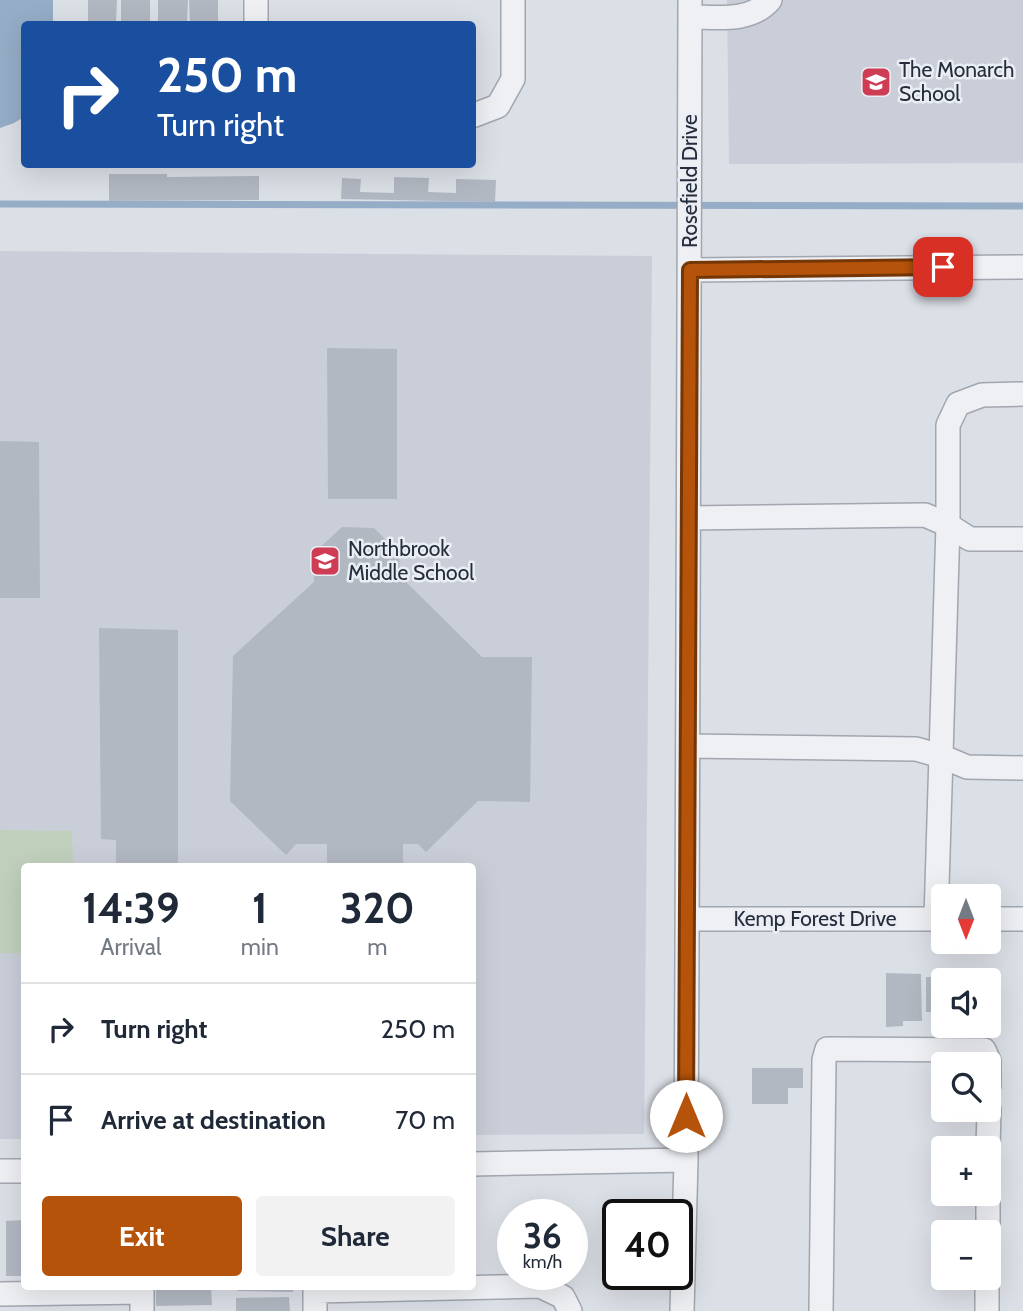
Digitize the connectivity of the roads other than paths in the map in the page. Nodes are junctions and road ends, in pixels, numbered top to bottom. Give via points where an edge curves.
1 (256, 0) edge
2 (513, 0) edge
3 (770, 0) edge
4 (690, 9) edge
5 (256, 21) edge
6 (476, 114) edge
7 (1023, 267) edge
8 (690, 270) junction
9 (1023, 394) edge
10 (690, 518) junction
11 (948, 525) junction
12 (1023, 539) edge
13 (688, 746) junction
14 (941, 756) junction
15 (1023, 768) edge
16 (940, 884) edge
17 (688, 919) junction
18 (931, 919) edge
19 (1001, 919) edge
20 (1023, 919) edge
21 (985, 1052) edge
22 (686, 1160) junction
23 (476, 1164) edge
24 (0, 1171) edge
25 (21, 1171) edge
26 (476, 1287) edge
27 (360, 1290) edge
28 (987, 1290) edge
29 (0, 1294) edge
30 (142, 1311) edge
31 (316, 1311) edge
32 (570, 1311) edge
33 (682, 1311) edge
34 (821, 1311) edge
35 (987, 1311) edge

1 - 5 street
2 - 6 street via 513,79 498,106
3 - 4 street via 745,16
4 - 8 street, Rosefield Drive
7 - 8 street
8 - 10 street, Rosefield Drive
9 - 11 street via 982,394 958,404 948,425
10 - 11 street via 925,515
10 - 13 street, Rosefield Drive
11 - 12 street via 970,539
11 - 14 street
13 - 14 street via 916,749
13 - 17 street, Rosefield Drive
14 - 15 street via 967,766
14 - 16 street
17 - 18 street, Kemp Forest Drive
17 - 22 street, Rosefield Drive
19 - 20 street
21 - 34 street via 827,1049
22 - 23 street
22 - 33 street, Rosefield Drive
24 - 25 street
26 - 32 street via 540,1286 562,1297
27 - 31 street via 315,1291
28 - 35 street
29 - 30 street via 142,1293

